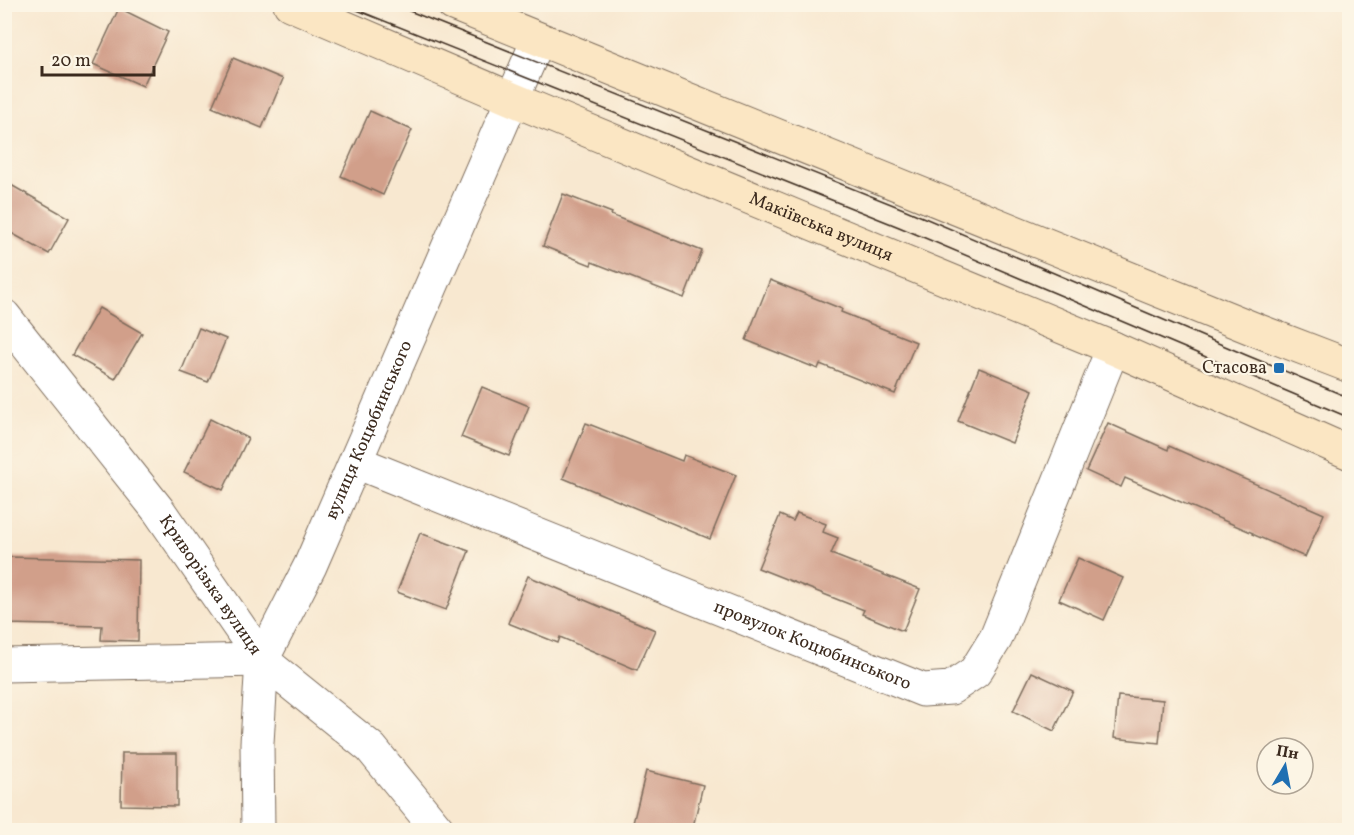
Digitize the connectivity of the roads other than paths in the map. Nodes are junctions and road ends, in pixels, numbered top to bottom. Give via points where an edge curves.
1 (290, 4) edge
2 (453, 4) edge
3 (538, 40) junction
4 (512, 99) junction
5 (4, 316) edge
6 (1113, 348) junction
7 (1350, 366) edge
8 (1350, 453) edge
9 (356, 462) junction
10 (262, 660) junction
11 (4, 665) edge
12 (258, 831) edge
13 (438, 831) edge

1 - 4 main road, Макіївська вулиця
2 - 3 main road
3 - 4 street, вулиця Коцюбинського
3 - 7 main road
4 - 6 main road, Макіївська вулиця
4 - 9 street, вулиця Коцюбинського
5 - 10 street, Криворізька вулиця via 159,511
6 - 8 main road, Макіївська вулиця
6 - 9 street, провулок Коцюбинського via 996,638 975,672 951,688 923,690
9 - 10 street, вулиця Коцюбинського via 310,566
10 - 11 street
10 - 12 street, вулиця Коцюбинського via 257,743
10 - 13 street, Криворізька вулиця via 370,748

